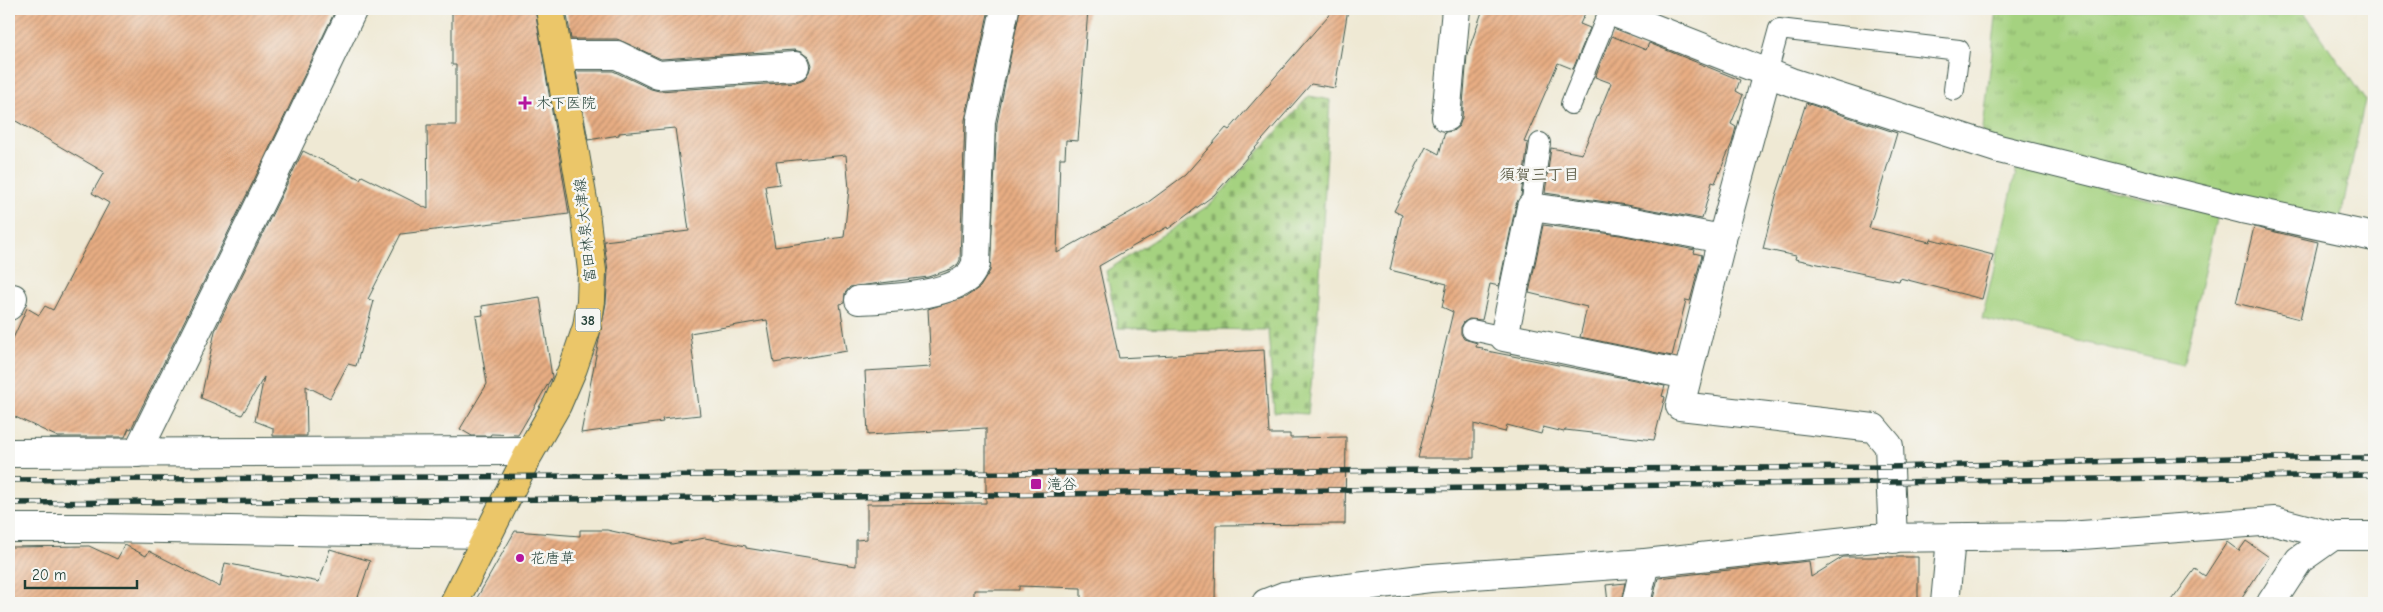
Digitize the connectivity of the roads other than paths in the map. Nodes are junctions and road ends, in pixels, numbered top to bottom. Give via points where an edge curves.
1 (353, 9) edge
2 (550, 9) edge
3 (1005, 9) edge
4 (1456, 9) edge
5 (1611, 9) edge
6 (559, 55) junction
7 (795, 66) dead end
8 (1767, 73) junction
9 (1954, 90) dead end
10 (1571, 104) dead end
11 (1446, 117) dead end
12 (1540, 143) dead end
13 (1531, 207) junction
14 (2374, 237) edge
15 (1722, 239) junction
16 (859, 300) dead end
17 (1472, 330) dead end
18 (1504, 337) junction
19 (1687, 375) junction
20 (530, 451) junction
21 (9, 453) edge
22 (137, 453) junction
23 (9, 528) edge
24 (488, 534) junction
25 (2333, 536) junction
26 (2374, 536) edge
27 (1893, 538) junction
28 (1951, 538) junction
29 (1645, 563) junction
30 (454, 603) edge
31 (1266, 603) edge
32 (1636, 603) edge
33 (1945, 603) edge
34 (2271, 603) edge

1 - 22 street
2 - 6 main road, 富田林泉大津線 / 38
3 - 16 street via 980,121 976,264 968,277 949,287 900,299
4 - 11 street
5 - 8 street
5 - 10 lane
6 - 7 street via 618,54 658,75
6 - 20 main road, 富田林泉大津線 / 38 via 585,212 592,271 591,301 587,327 573,368 557,405
8 - 9 lane via 1780,29 1959,50
8 - 14 street via 1999,149 2242,209
8 - 15 street
12 - 13 lane
13 - 15 street
13 - 18 street
15 - 19 street
17 - 18 lane
18 - 19 street
19 - 27 street via 1680,406 1874,428 1888,446
20 - 22 street
20 - 24 main road, 富田林泉大津線 / 38
21 - 22 street
23 - 24 street
24 - 30 main road, 富田林泉大津線 / 38
25 - 26 street
25 - 28 street via 2275,521 2068,536
25 - 34 street via 2299,560
27 - 28 street
27 - 29 street
28 - 33 street
29 - 31 street via 1430,578 1284,596
29 - 32 street

